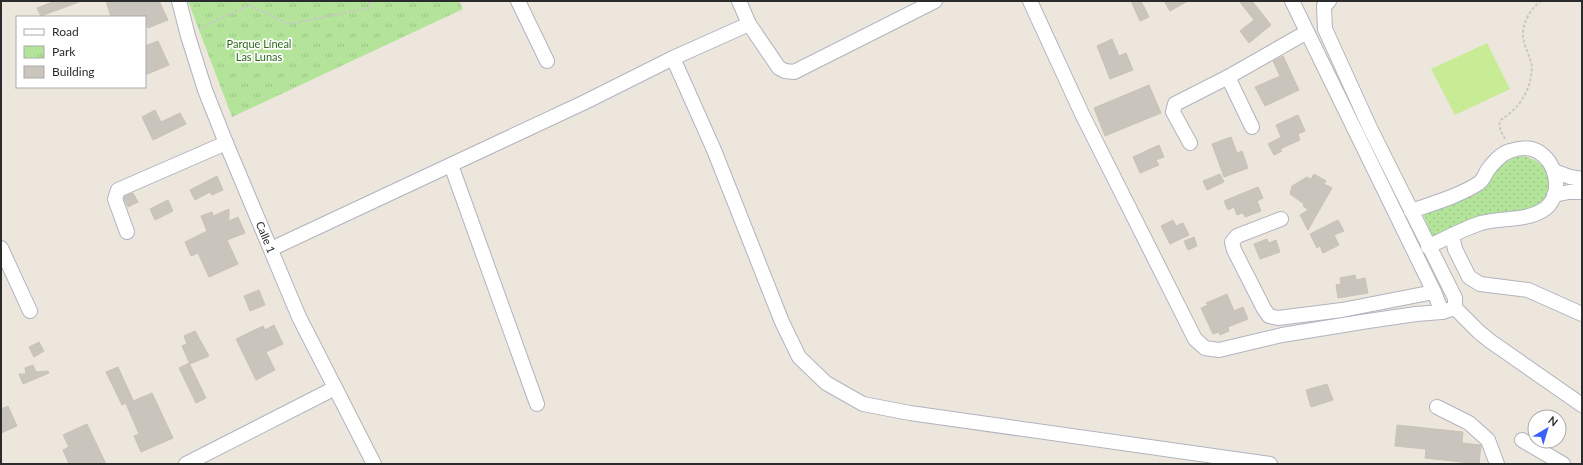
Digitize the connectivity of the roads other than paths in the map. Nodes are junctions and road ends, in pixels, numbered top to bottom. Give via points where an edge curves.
1 (179, 1) edge
2 (518, 1) edge
3 (739, 1) edge
4 (935, 1) edge
5 (1292, 1) edge
6 (1329, 1) edge
7 (1032, 2) edge
8 (749, 24) junction
9 (1307, 32) junction
10 (674, 58) junction
11 (547, 61) dead end
12 (1228, 77) junction
13 (1252, 127) dead end
14 (226, 143) junction
15 (1190, 143) dead end
16 (451, 165) junction
17 (1554, 171) junction
18 (1582, 178) edge
19 (1582, 192) edge
20 (1554, 195) junction
21 (1411, 211) junction
22 (1281, 218) dead end
23 (128, 232) dead end
24 (1452, 235) junction
25 (1428, 247) junction
26 (1, 248) edge
27 (271, 249) junction
28 (1434, 292) junction
29 (30, 310) dead end
30 (1448, 310) junction
31 (1582, 314) edge
32 (335, 388) junction
33 (537, 404) dead end
34 (1582, 406) edge
35 (1437, 407) dead end
36 (1522, 440) dead end
37 (186, 464) edge
38 (374, 464) edge
39 (1270, 464) edge
40 (1498, 464) edge
41 (1563, 464) edge

1 - 14 street, Calle 1 via 205,90
2 - 11 street
3 - 8 street
4 - 8 street via 794,72 779,68
5 - 9 street
6 - 21 street via 1324,6 1325,29
7 - 30 street via 1082,114 1195,339 1205,348 1219,350 1282,335
8 - 10 street
9 - 12 street
9 - 28 street
10 - 16 street
10 - 39 street via 795,350 826,383 863,404 910,414
12 - 13 street
12 - 15 street via 1175,104 1173,112
14 - 23 street via 118,190 115,199
14 - 27 street, Calle 1
16 - 27 street
16 - 33 street
17 - 18 street
17 - 20 street
17 - 21 street via 1547,159 1536,150 1522,148 1508,151 1497,159 1481,182 1441,201
19 - 20 street
20 - 24 street via 1547,207 1535,215 1494,220
21 - 25 street
22 - 28 street via 1237,236 1232,242 1269,316 1278,318 1342,310
24 - 25 street
24 - 31 street via 1455,249 1469,277 1480,284 1528,290
25 - 30 street via 1455,298
26 - 29 street
27 - 32 street, Calle 1 via 299,317
28 - 30 street
30 - 34 street
32 - 37 street
32 - 38 street, Calle 1
35 - 40 street via 1469,423 1488,440
36 - 41 street

